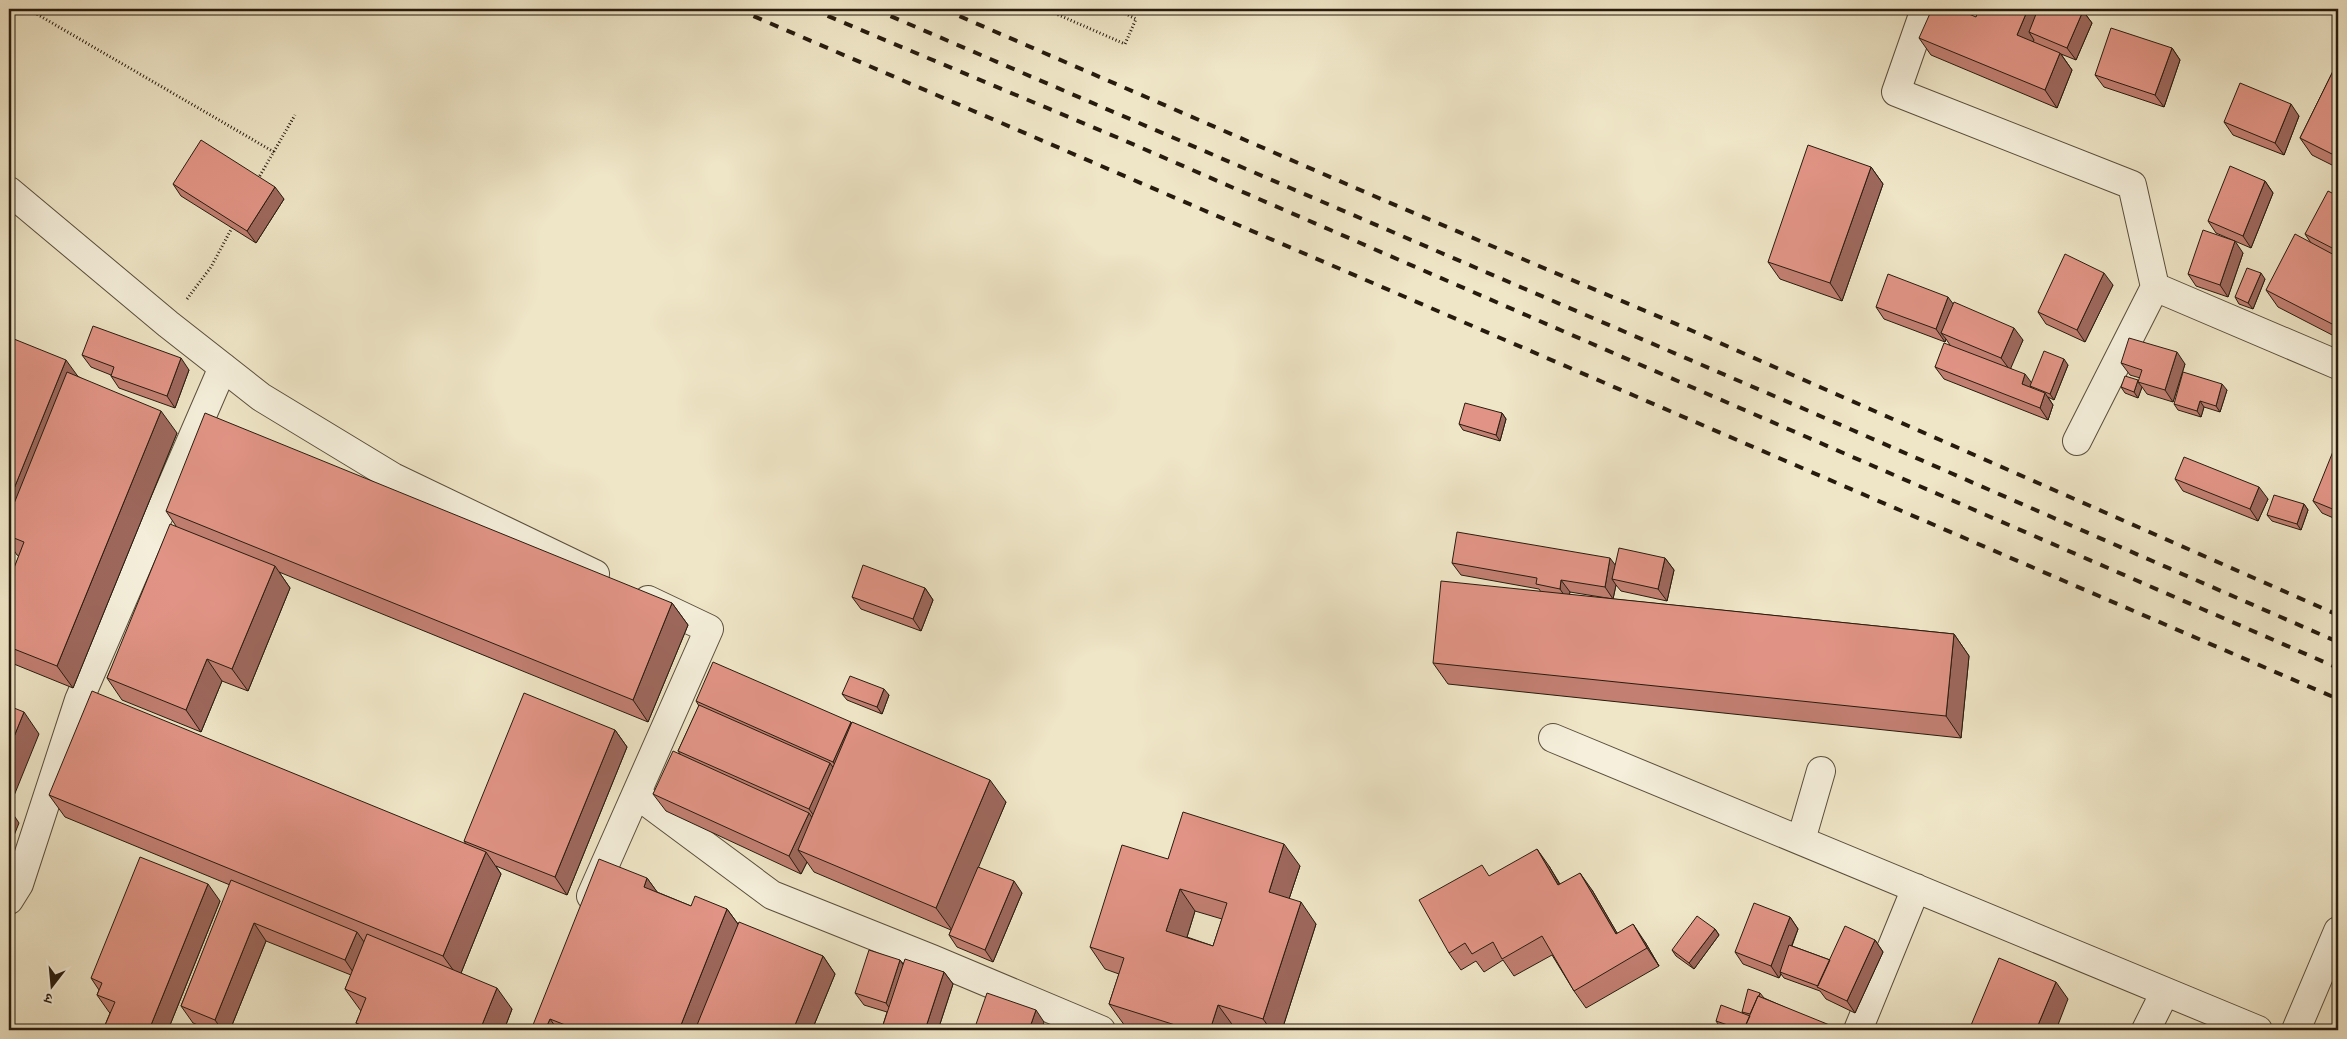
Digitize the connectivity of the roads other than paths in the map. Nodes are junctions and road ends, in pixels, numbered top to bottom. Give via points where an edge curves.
1 (1926, 9) edge
2 (9, 191) edge
3 (2155, 288) junction
4 (2338, 365) edge
5 (223, 367) junction
6 (2077, 441) dead end
7 (1553, 738) dead end
8 (1821, 771) dead end
9 (636, 794) junction
10 (1801, 840) junction
11 (1916, 888) junction
12 (9, 900) edge
13 (580, 921) edge
14 (2338, 930) edge
15 (2165, 992) junction
16 (1101, 1030) edge
17 (1858, 1030) edge
18 (2146, 1030) edge
19 (2258, 1030) edge
20 (2296, 1030) edge

1 - 3 street via 1896,92 2132,185
2 - 5 street
3 - 4 street
3 - 6 street
5 - 9 street via 261,397 393,477 708,629
5 - 12 street via 79,700 19,884
7 - 10 street
8 - 10 street
9 - 13 street
9 - 16 street via 772,895
10 - 11 street
11 - 15 street
11 - 17 street
14 - 20 street
15 - 18 street
15 - 19 street

